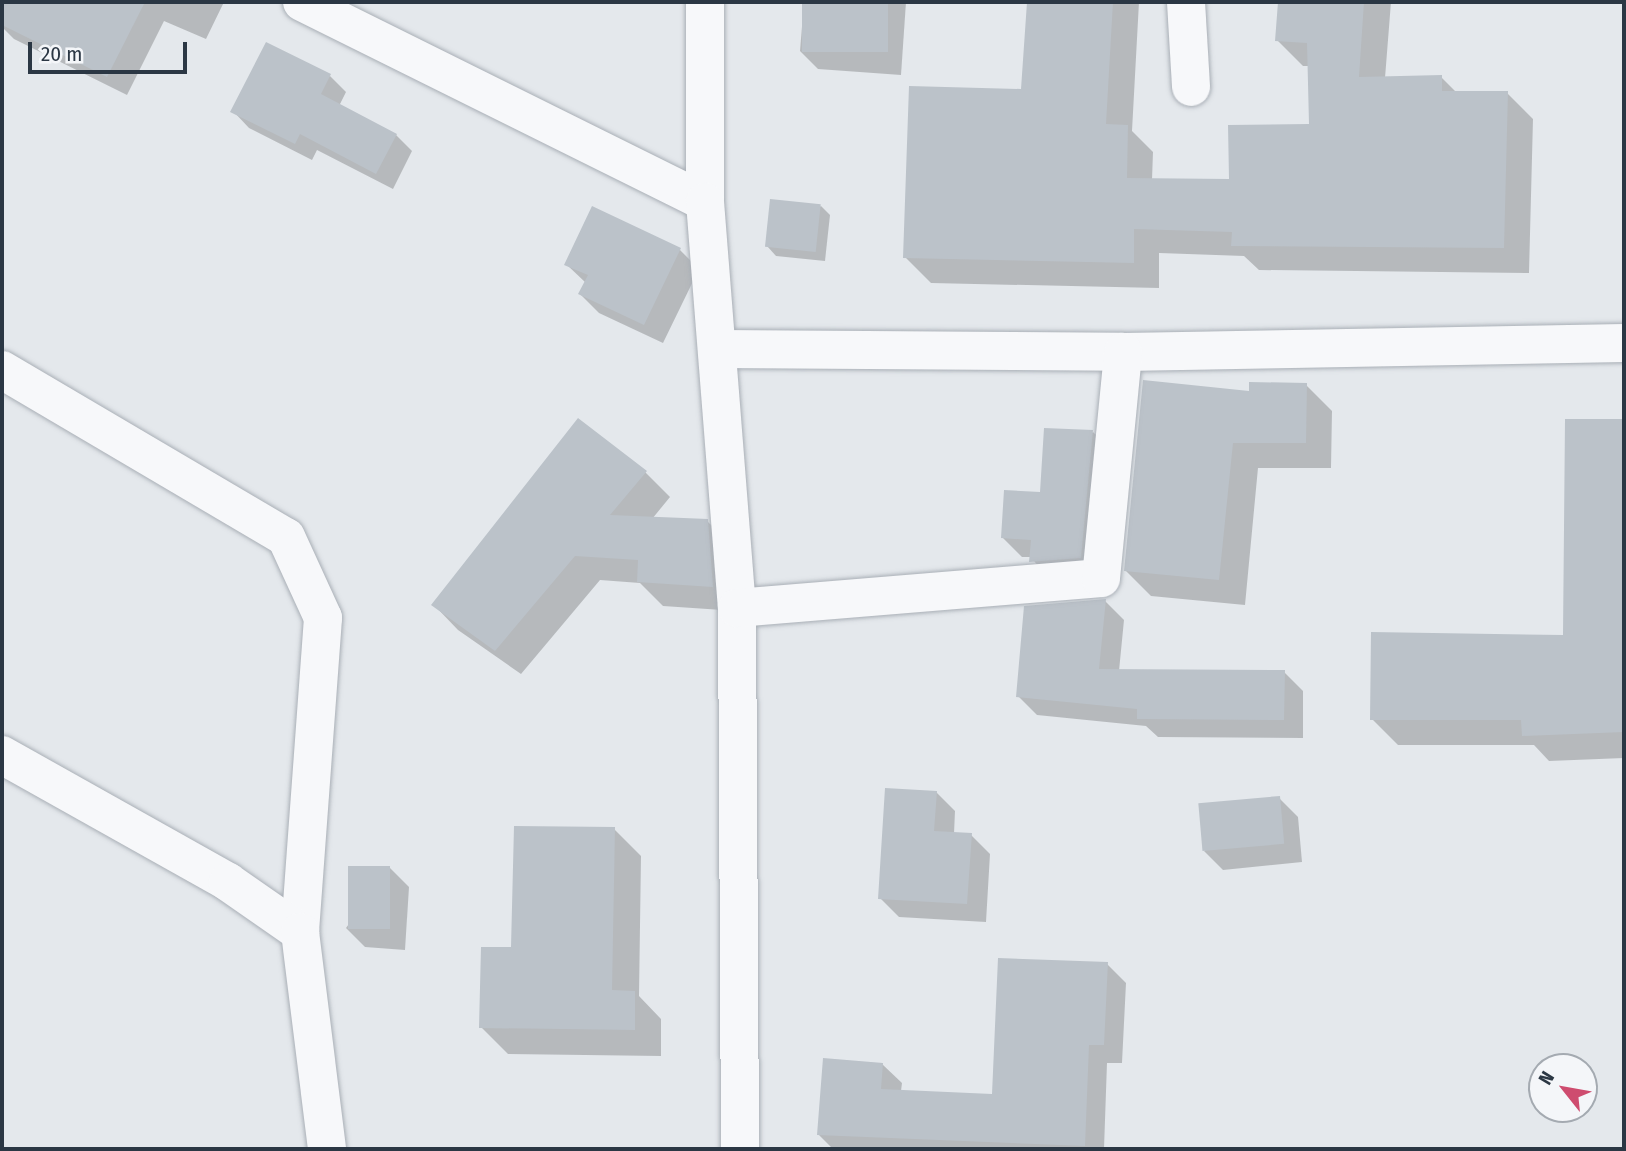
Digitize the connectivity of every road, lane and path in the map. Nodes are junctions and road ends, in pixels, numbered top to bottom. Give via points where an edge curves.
1 (302, 2) edge
2 (705, 2) edge
3 (1186, 2) edge
4 (1191, 87) dead end
5 (705, 202) junction
6 (1624, 343) edge
7 (719, 349) junction
8 (1123, 352) junction
9 (2, 370) edge
10 (737, 608) junction
11 (2, 755) edge
12 (300, 932) junction
13 (327, 1149) edge
14 (740, 1149) edge

1 - 5 street
2 - 5 street
3 - 4 street
5 - 7 street
6 - 8 street
7 - 8 street
7 - 10 street
8 - 10 street via 1101,578
9 - 12 street via 286,537 323,618
10 - 14 street
11 - 12 street via 228,882
12 - 13 street

